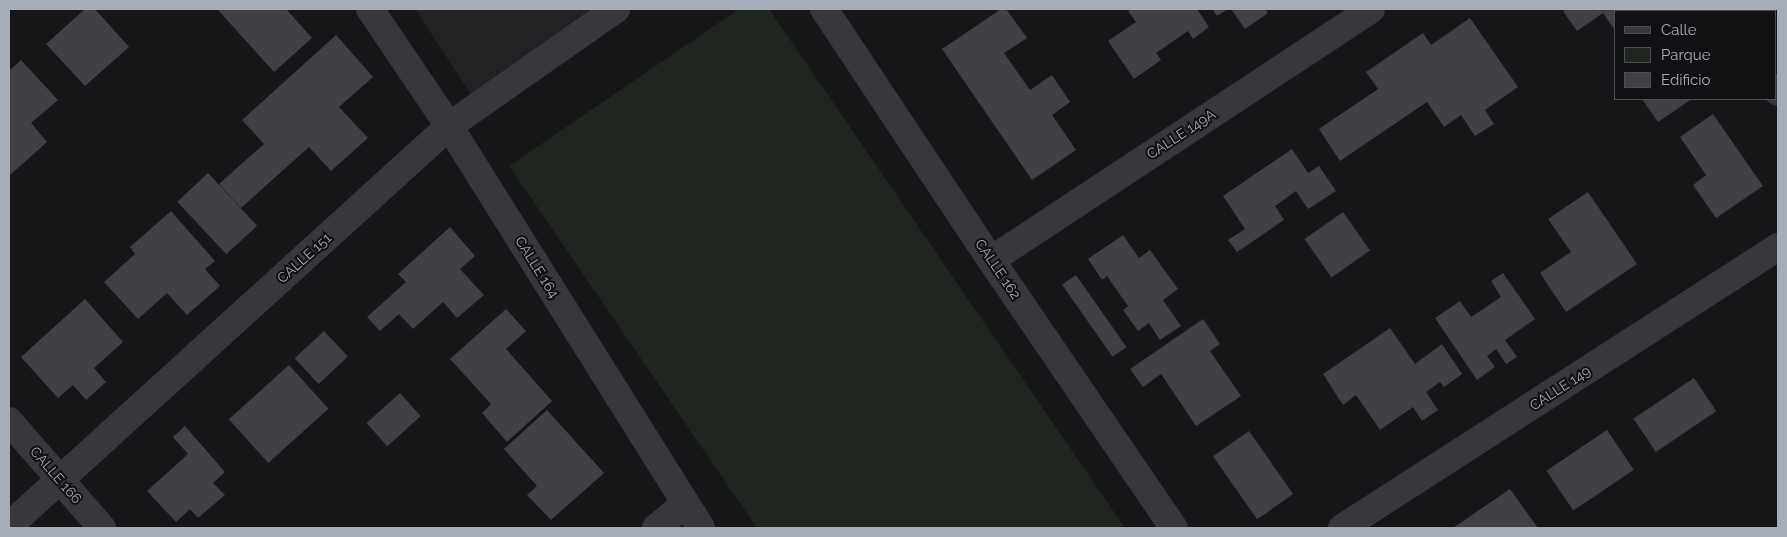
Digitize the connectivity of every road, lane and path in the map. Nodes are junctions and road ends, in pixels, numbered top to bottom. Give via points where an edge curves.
1 (370, 9) edge
2 (616, 9) edge
3 (824, 9) edge
4 (1371, 9) edge
5 (449, 126) junction
6 (1778, 247) edge
7 (991, 260) junction
8 (9, 421) edge
9 (60, 480) junction
10 (685, 504) junction
11 (9, 526) edge
12 (102, 528) edge
13 (656, 528) edge
14 (700, 528) edge
15 (1174, 528) edge
16 (1342, 528) edge

1 - 5 street, CALLE 164
2 - 5 street, CALLE 151
3 - 7 street, CALLE 162
4 - 7 street, CALLE 149A
5 - 9 street, CALLE 151
5 - 10 street, CALLE 164
6 - 16 street, CALLE 149
7 - 15 street, CALLE 162
8 - 9 street, CALLE 166
9 - 11 street, CALLE 151
9 - 12 street, CALLE 166
10 - 13 street
10 - 14 street, CALLE 164

